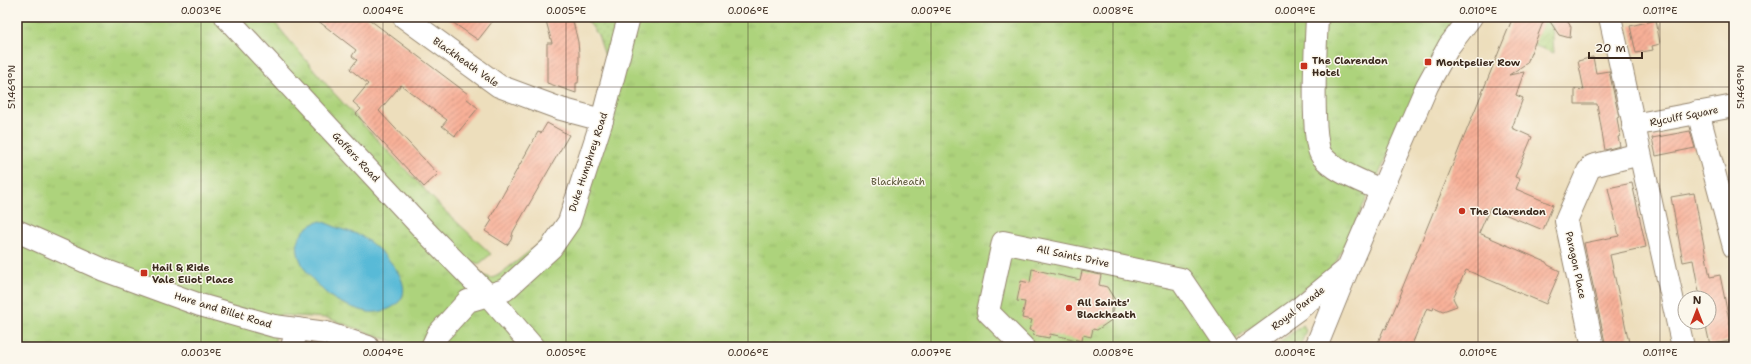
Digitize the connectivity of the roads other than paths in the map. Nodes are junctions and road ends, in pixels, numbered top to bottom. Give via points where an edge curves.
1 (226, 17) edge
2 (404, 17) edge
3 (629, 17) edge
4 (1317, 17) edge
5 (1471, 17) edge
6 (1610, 17) edge
7 (1734, 106) edge
8 (1698, 112) junction
9 (602, 120) junction
10 (1633, 125) junction
11 (1640, 154) junction
12 (1382, 191) junction
13 (17, 231) edge
14 (1734, 248) edge
15 (1348, 268) junction
16 (488, 295) junction
17 (294, 338) edge
18 (368, 347) edge
19 (432, 347) edge
20 (533, 347) edge
21 (1023, 347) edge
22 (1227, 347) edge
23 (1246, 347) edge
24 (1316, 347) edge
25 (1593, 347) edge
26 (1683, 347) edge

1 - 16 street, Goffers Road
2 - 9 street, Blackheath Vale via 499,86 561,109
3 - 9 street, Duke Humphrey Road
4 - 12 street via 1315,100 1316,139 1320,155 1330,164
5 - 12 street via 1449,46 1427,86
6 - 10 street
7 - 8 street, Ryculff Square
8 - 10 street, Ryculff Square
8 - 14 street
9 - 16 street, Duke Humphrey Road via 576,204 561,235 538,261 505,290
10 - 11 street
11 - 25 street, Paragon Place via 1592,166 1566,221
11 - 26 street
12 - 15 street
13 - 17 street, Hare and Billet Road via 104,270 200,306 254,321
15 - 23 street, Royal Parade via 1301,307
15 - 24 street
16 - 19 street via 468,301 438,334
16 - 20 street, Goffers Road
17 - 18 street, Hare and Billet Road via 326,333
21 - 22 street, All Saints Drive via 988,312 1003,242 1181,279

